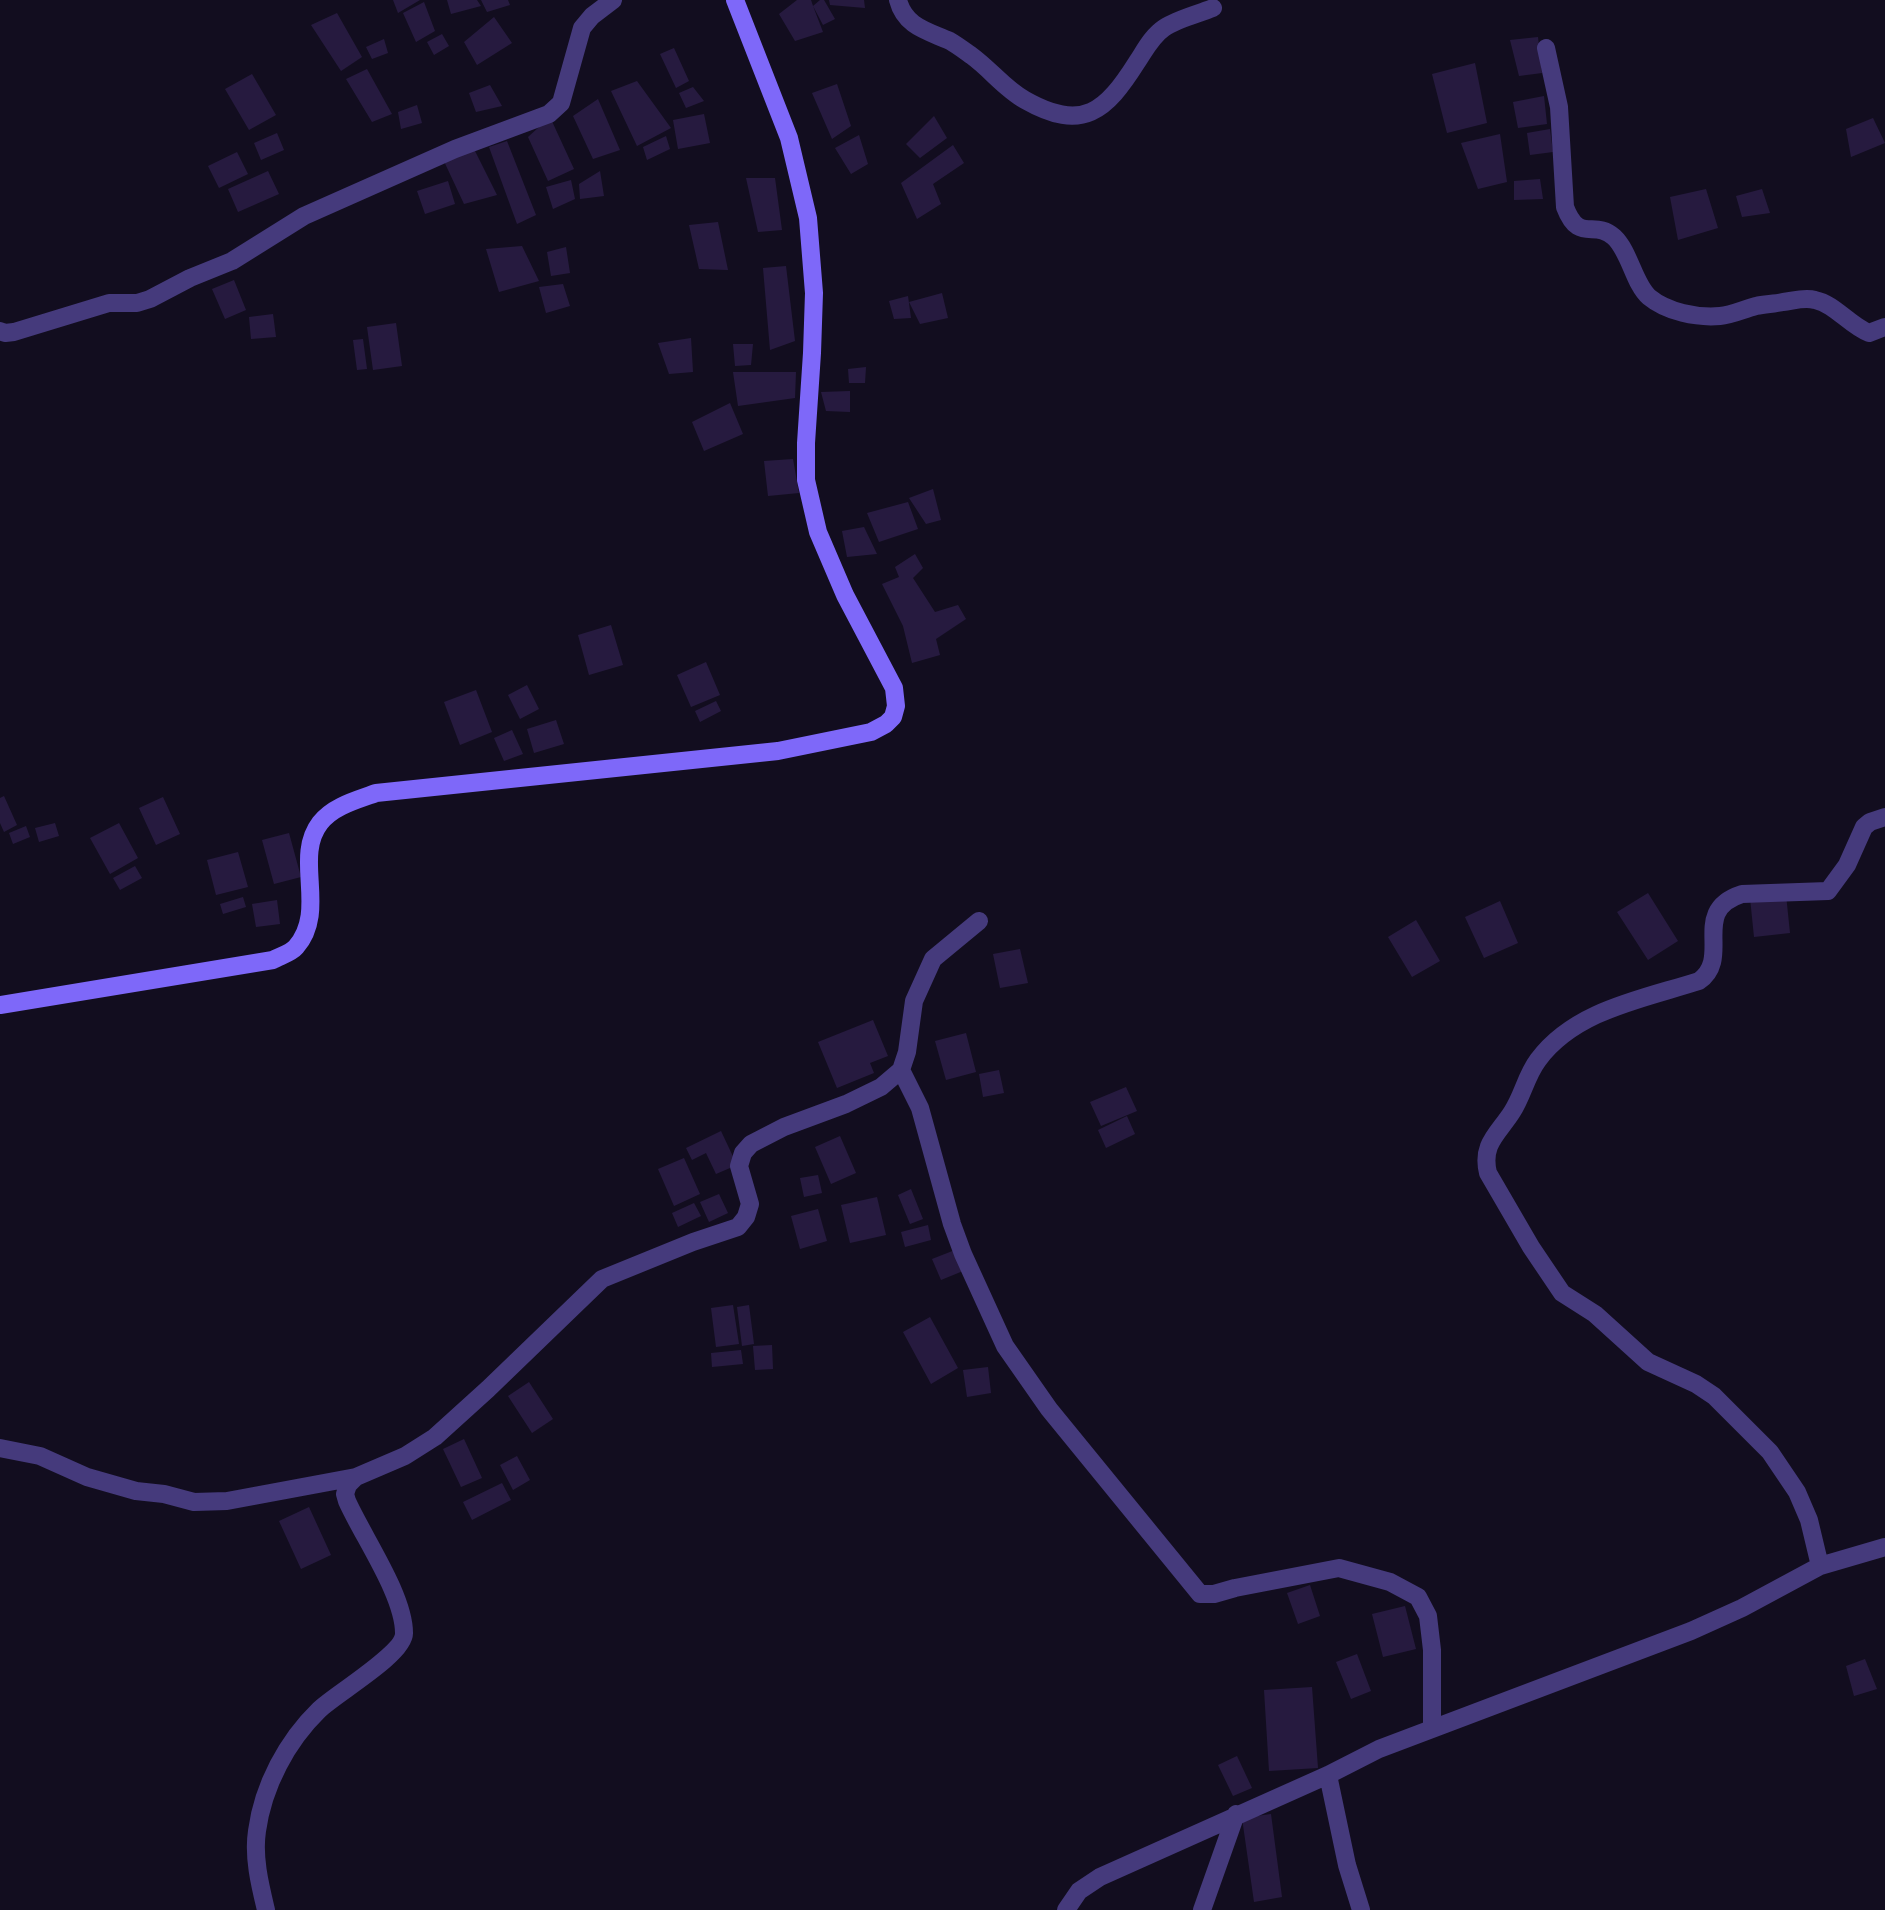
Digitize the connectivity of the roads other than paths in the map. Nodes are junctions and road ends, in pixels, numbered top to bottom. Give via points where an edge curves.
1 (613, 0) edge
2 (735, 0) edge
3 (898, 0) edge
4 (1213, 8) dead end
5 (1546, 48) dead end
6 (1885, 327) edge
7 (0, 331) edge
8 (1885, 817) edge
9 (979, 922) dead end
10 (0, 1004) edge
11 (901, 1070) junction
12 (0, 1448) edge
13 (356, 1477) junction
14 (1885, 1547) edge
15 (1819, 1566) junction
16 (1432, 1728) junction
17 (1328, 1775) junction
18 (1236, 1814) junction
19 (266, 1910) edge
20 (1066, 1910) edge
21 (1202, 1910) edge
22 (1362, 1910) edge

1 - 7 street via 582,28 561,103 549,114 455,149 304,216 232,261 150,299 109,303 14,332
2 - 10 street via 789,138 808,218 814,293 806,480 818,532 894,688 893,717 872,732 778,751 376,793 345,804 320,823 309,844 312,904 306,931 295,949 273,960
3 - 4 street via 910,22 952,43 1012,92 1055,114 1085,115 1119,90 1164,28
5 - 6 street via 1559,107 1565,207 1570,221 1590,230 1604,230 1617,239 1646,295 1662,306 1696,316 1815,300 1869,333
8 - 15 street via 1864,827 1847,865 1828,891 1742,894 1720,904 1712,962 1699,981 1611,1009 1576,1024 1556,1039 1526,1078 1485,1160 1524,1236 1562,1293 1595,1314 1648,1362 1714,1396 1770,1452 1797,1492 1809,1520
9 - 11 street via 933,959 914,1001
11 - 13 street via 881,1087 751,1144 739,1166 750,1204 738,1227 602,1279 435,1437
11 - 16 street via 920,1108 963,1254 1004,1346 1176,1567 1200,1594 1339,1568 1390,1582 1418,1597 1429,1616
12 - 13 street via 40,1456 87,1477 136,1491 194,1502 227,1501
13 - 19 street via 345,1494 347,1502 377,1557 402,1617 405,1636 377,1666 320,1709 295,1738 267,1787 256,1832
14 - 15 street
15 - 16 street via 1691,1631
16 - 17 street
17 - 18 street
17 - 22 street via 1347,1866
18 - 20 street via 1100,1877 1079,1891
18 - 21 street

